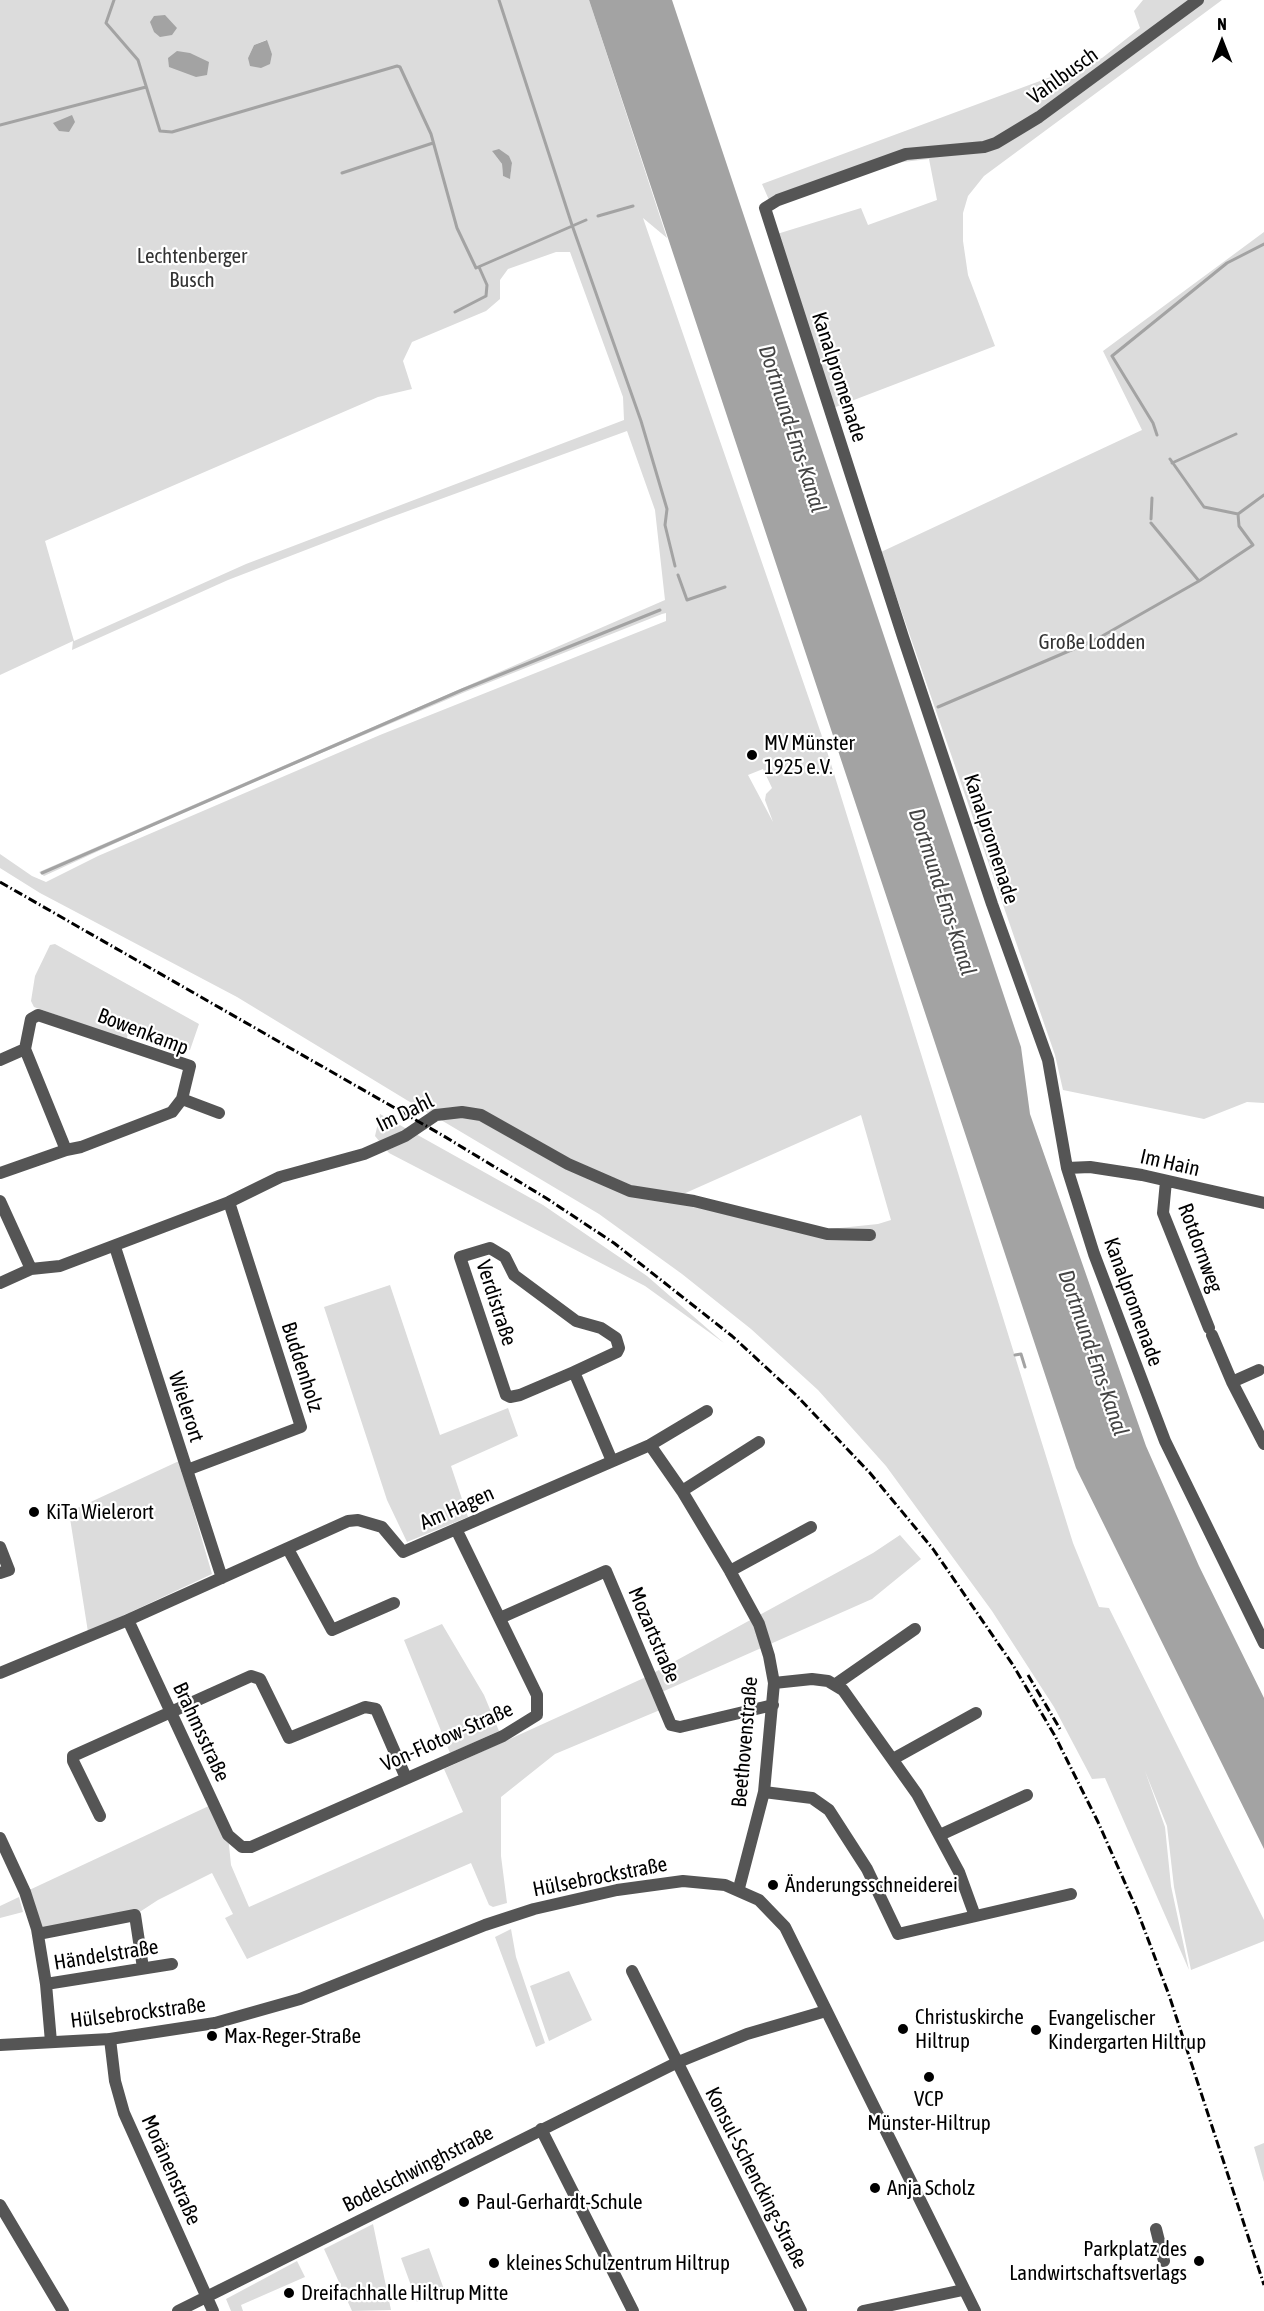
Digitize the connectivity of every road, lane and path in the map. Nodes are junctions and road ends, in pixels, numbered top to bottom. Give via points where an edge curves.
1 (1198, 0) edge
2 (936, 151) joint
3 (25, 1049) junction
4 (0, 1060) edge
5 (182, 1099) junction
6 (219, 1113) dead end
7 (66, 1150) junction
8 (1067, 1168) junction
9 (0, 1173) edge
10 (1166, 1181) junction
11 (0, 1201) edge
12 (229, 1202) junction
13 (1264, 1203) edge
14 (870, 1235) dead end
15 (114, 1247) junction
16 (30, 1269) junction
17 (0, 1282) edge
18 (1258, 1370) dead end
19 (574, 1372) junction
20 (1232, 1382) junction
21 (706, 1411) dead end
22 (759, 1442) dead end
23 (1264, 1443) edge
24 (650, 1445) junction
25 (612, 1461) junction
26 (187, 1470) junction
27 (682, 1491) junction
28 (812, 1527) dead end
29 (456, 1529) junction
30 (0, 1547) edge
31 (288, 1549) junction
32 (730, 1570) junction
33 (0, 1574) edge
34 (222, 1578) junction
35 (394, 1603) dead end
36 (500, 1618) junction
37 (128, 1620) junction
38 (915, 1629) dead end
39 (1264, 1643) edge
40 (0, 1673) edge
41 (774, 1683) junction
42 (836, 1684) junction
43 (772, 1705) junction
44 (170, 1713) junction
45 (976, 1713) dead end
46 (893, 1759) junction
47 (406, 1778) junction
48 (764, 1792) junction
49 (1027, 1795) dead end
50 (100, 1816) dead end
51 (940, 1834) junction
52 (0, 1838) edge
53 (251, 1847) joint
54 (739, 1888) junction
55 (1071, 1894) dead end
56 (975, 1916) junction
57 (38, 1934) junction
58 (172, 1964) dead end
59 (144, 1968) junction
60 (632, 1971) dead end
61 (46, 1984) junction
62 (826, 2011) junction
63 (111, 2039) junction
64 (51, 2042) junction
65 (0, 2045) edge
66 (676, 2063) junction
67 (541, 2129) junction
68 (0, 2205) edge
69 (1156, 2229) dead end
70 (1164, 2261) dead end
71 (963, 2290) junction
72 (206, 2296) junction
73 (63, 2311) edge
74 (178, 2311) edge
75 (213, 2311) edge
76 (633, 2311) edge
77 (801, 2311) edge
78 (863, 2311) edge
79 (975, 2311) edge

1 - 2 street, Vahlbusch via 1007,137 984,147
2 - 8 street, Kanalpromenade via 906,154 765,208 903,637 1047,1060
3 - 4 street
3 - 5 street, Bowenkamp via 32,1019 38,1015 190,1066
3 - 7 street
5 - 6 street
5 - 7 street via 172,1112
7 - 9 street
8 - 10 street, Im Hain via 1090,1167
8 - 39 street, Kanalpromenade via 1128,1348 1165,1441
10 - 13 street, Im Hain
10 - 20 street, Rotdornweg via 1162,1213
11 - 16 street
12 - 14 street, Im Dahl via 280,1177 364,1154 405,1136 436,1115 462,1112 481,1115 568,1164 630,1191 706,1203 827,1234
12 - 15 street, Im Dahl
12 - 26 street, Buddenholz via 302,1427
15 - 16 street, Im Dahl via 60,1266
15 - 26 street, Wielerort
16 - 17 street, Im Dahl
18 - 20 street
19 - 19 street, Verdistraße via 617,1352 616,1338 601,1328 576,1321 514,1275 505,1257 490,1248 460,1257 506,1395 520,1395
19 - 25 street
20 - 23 street, Rotdornweg
21 - 24 street
22 - 27 street
24 - 25 street, Am Hagen
24 - 27 street, Beethovenstraße
25 - 29 street, Am Hagen
26 - 34 street, Wielerort
27 - 32 street, Beethovenstraße
28 - 32 street
29 - 31 street, Am Hagen via 403,1552 382,1527 348,1521
29 - 36 street, Von-Flotow-Straße
30 - 33 street via 9,1570
31 - 34 street, Am Hagen
31 - 35 street via 332,1630
32 - 41 street, Beethovenstraße via 759,1624
34 - 37 street, Am Hagen
36 - 43 street, Mozartstraße via 606,1571 671,1725 680,1727
36 - 47 street, Von-Flotow-Straße via 537,1695 537,1715 503,1736
37 - 40 street, Am Hagen
37 - 44 street, Brahmsstraße
38 - 42 street
41 - 42 street via 812,1679
41 - 43 street, Beethovenstraße
42 - 46 street
43 - 48 street, Beethovenstraße
44 - 47 street via 256,1676 289,1738 371,1707 376,1709
44 - 50 street via 73,1756
44 - 53 street, Brahmsstraße via 228,1835 242,1847
45 - 46 street
46 - 51 street
47 - 53 street, Von-Flotow-Straße
48 - 54 street, Beethovenstraße
48 - 56 street via 812,1798 829,1810 867,1869 898,1934
49 - 51 street
51 - 56 street
52 - 57 street via 25,1892
54 - 62 street, Hülsebrockstraße via 779,1918
54 - 63 street, Hülsebrockstraße via 683,1881 565,1902 501,1919 264,2011 185,2030
55 - 56 street
57 - 59 street via 135,1915
57 - 61 street
58 - 59 street, Händelstraße
59 - 61 street, Händelstraße
60 - 66 street
61 - 64 street
62 - 66 street, Bodelschwinghstraße via 745,2035
62 - 71 street, Hülsebrockstraße
63 - 64 street, Hülsebrockstraße
63 - 72 street, Moränenstraße via 115,2081 124,2113
64 - 65 street, Hülsebrockstraße
66 - 67 street, Bodelschwinghstraße
66 - 77 street, Konsul-Schencking-Straße
67 - 72 street, Bodelschwinghstraße
67 - 76 street
68 - 73 street
69 - 70 street
71 - 78 street
71 - 79 street, Hülsebrockstraße
72 - 74 street, Bodelschwinghstraße
72 - 75 street, Moränenstraße

